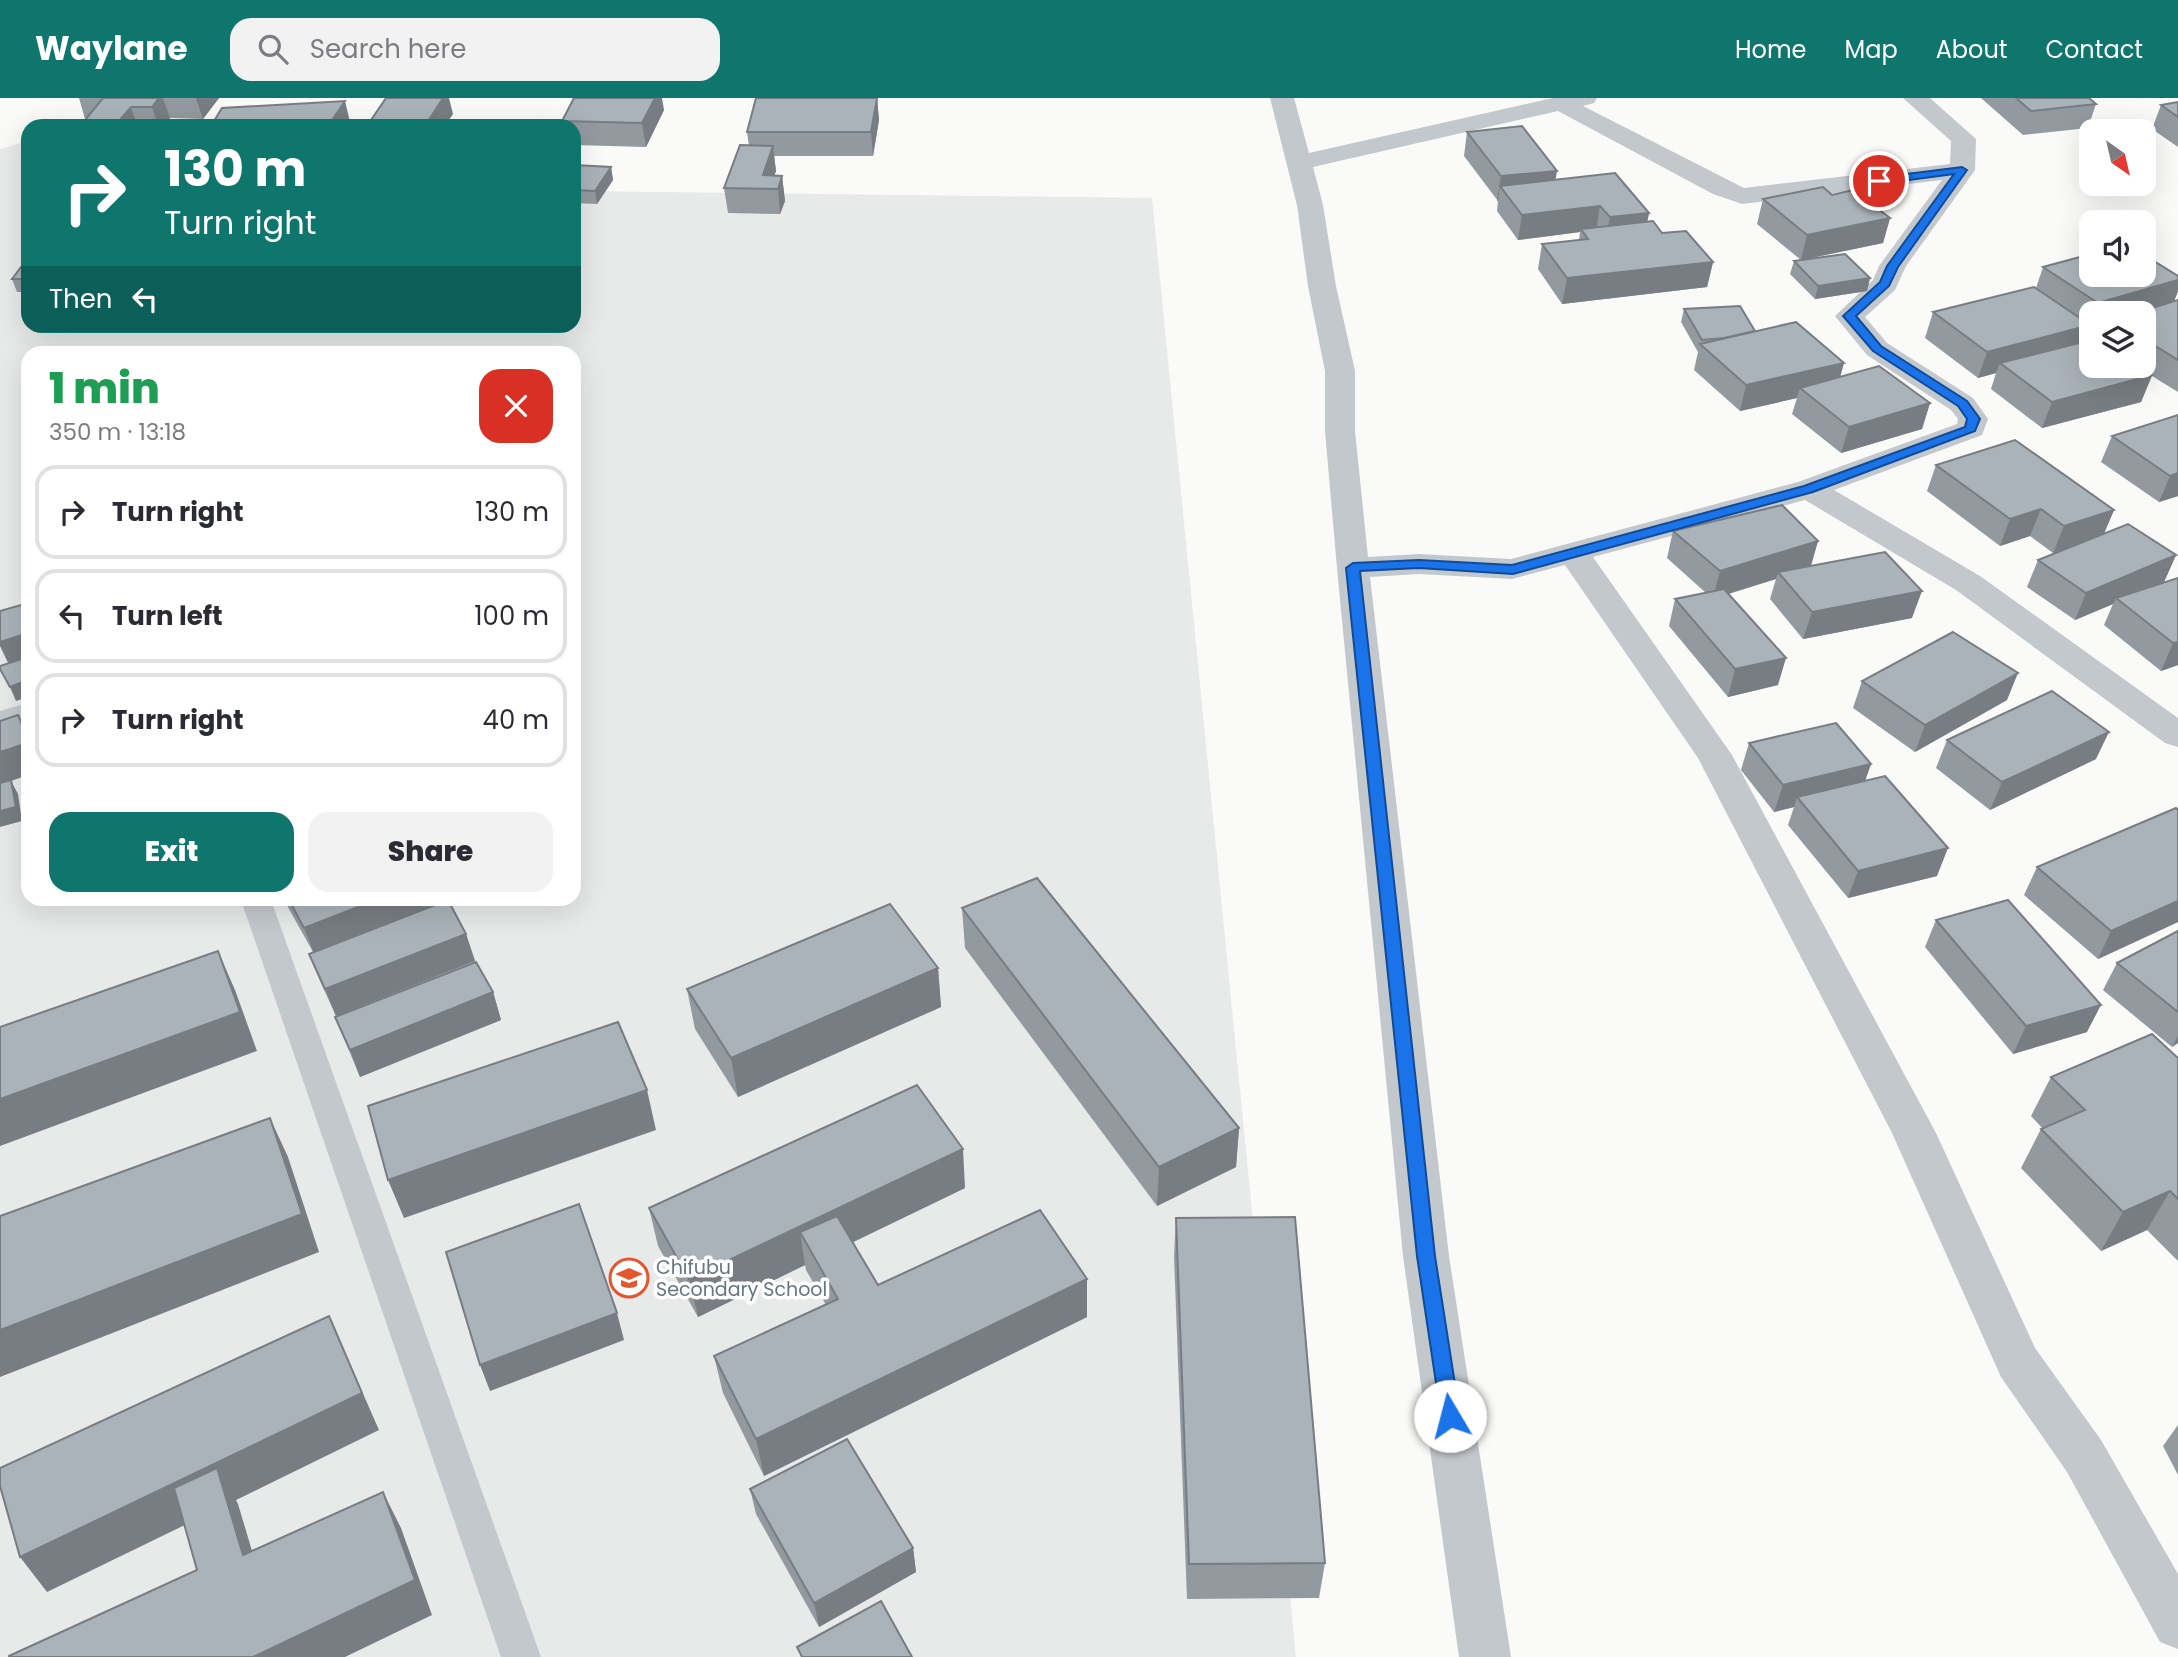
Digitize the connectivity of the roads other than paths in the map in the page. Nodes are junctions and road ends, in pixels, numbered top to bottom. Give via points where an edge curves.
1 (1282, 98) edge
2 (1468, 98) edge
3 (1587, 98) edge
4 (1915, 98) edge
5 (1562, 104) junction
6 (1453, 127) junction
7 (1300, 162) junction
8 (1962, 170) junction
9 (1809, 489) junction
10 (1573, 552) junction
11 (1353, 568) junction
12 (21, 714) edge
13 (0, 720) edge
14 (2178, 735) edge
15 (258, 906) edge
16 (2178, 1624) edge
17 (521, 1657) edge
18 (1485, 1657) edge

1 - 7 street
2 - 6 street
3 - 5 street
4 - 8 street via 1964,139
5 - 6 street
5 - 8 street via 1742,196
6 - 7 street
7 - 11 street via 1340,371 1340,431
8 - 9 street via 1885,284 1849,316 1877,349 1962,404 1973,419 1971,429
9 - 10 street
9 - 14 street via 1968,583
10 - 11 street via 1513,569 1419,564
10 - 16 street via 1714,755 1914,1133 2018,1362 2084,1456
11 - 18 street via 1426,1256
12 - 13 lane
15 - 17 lane

